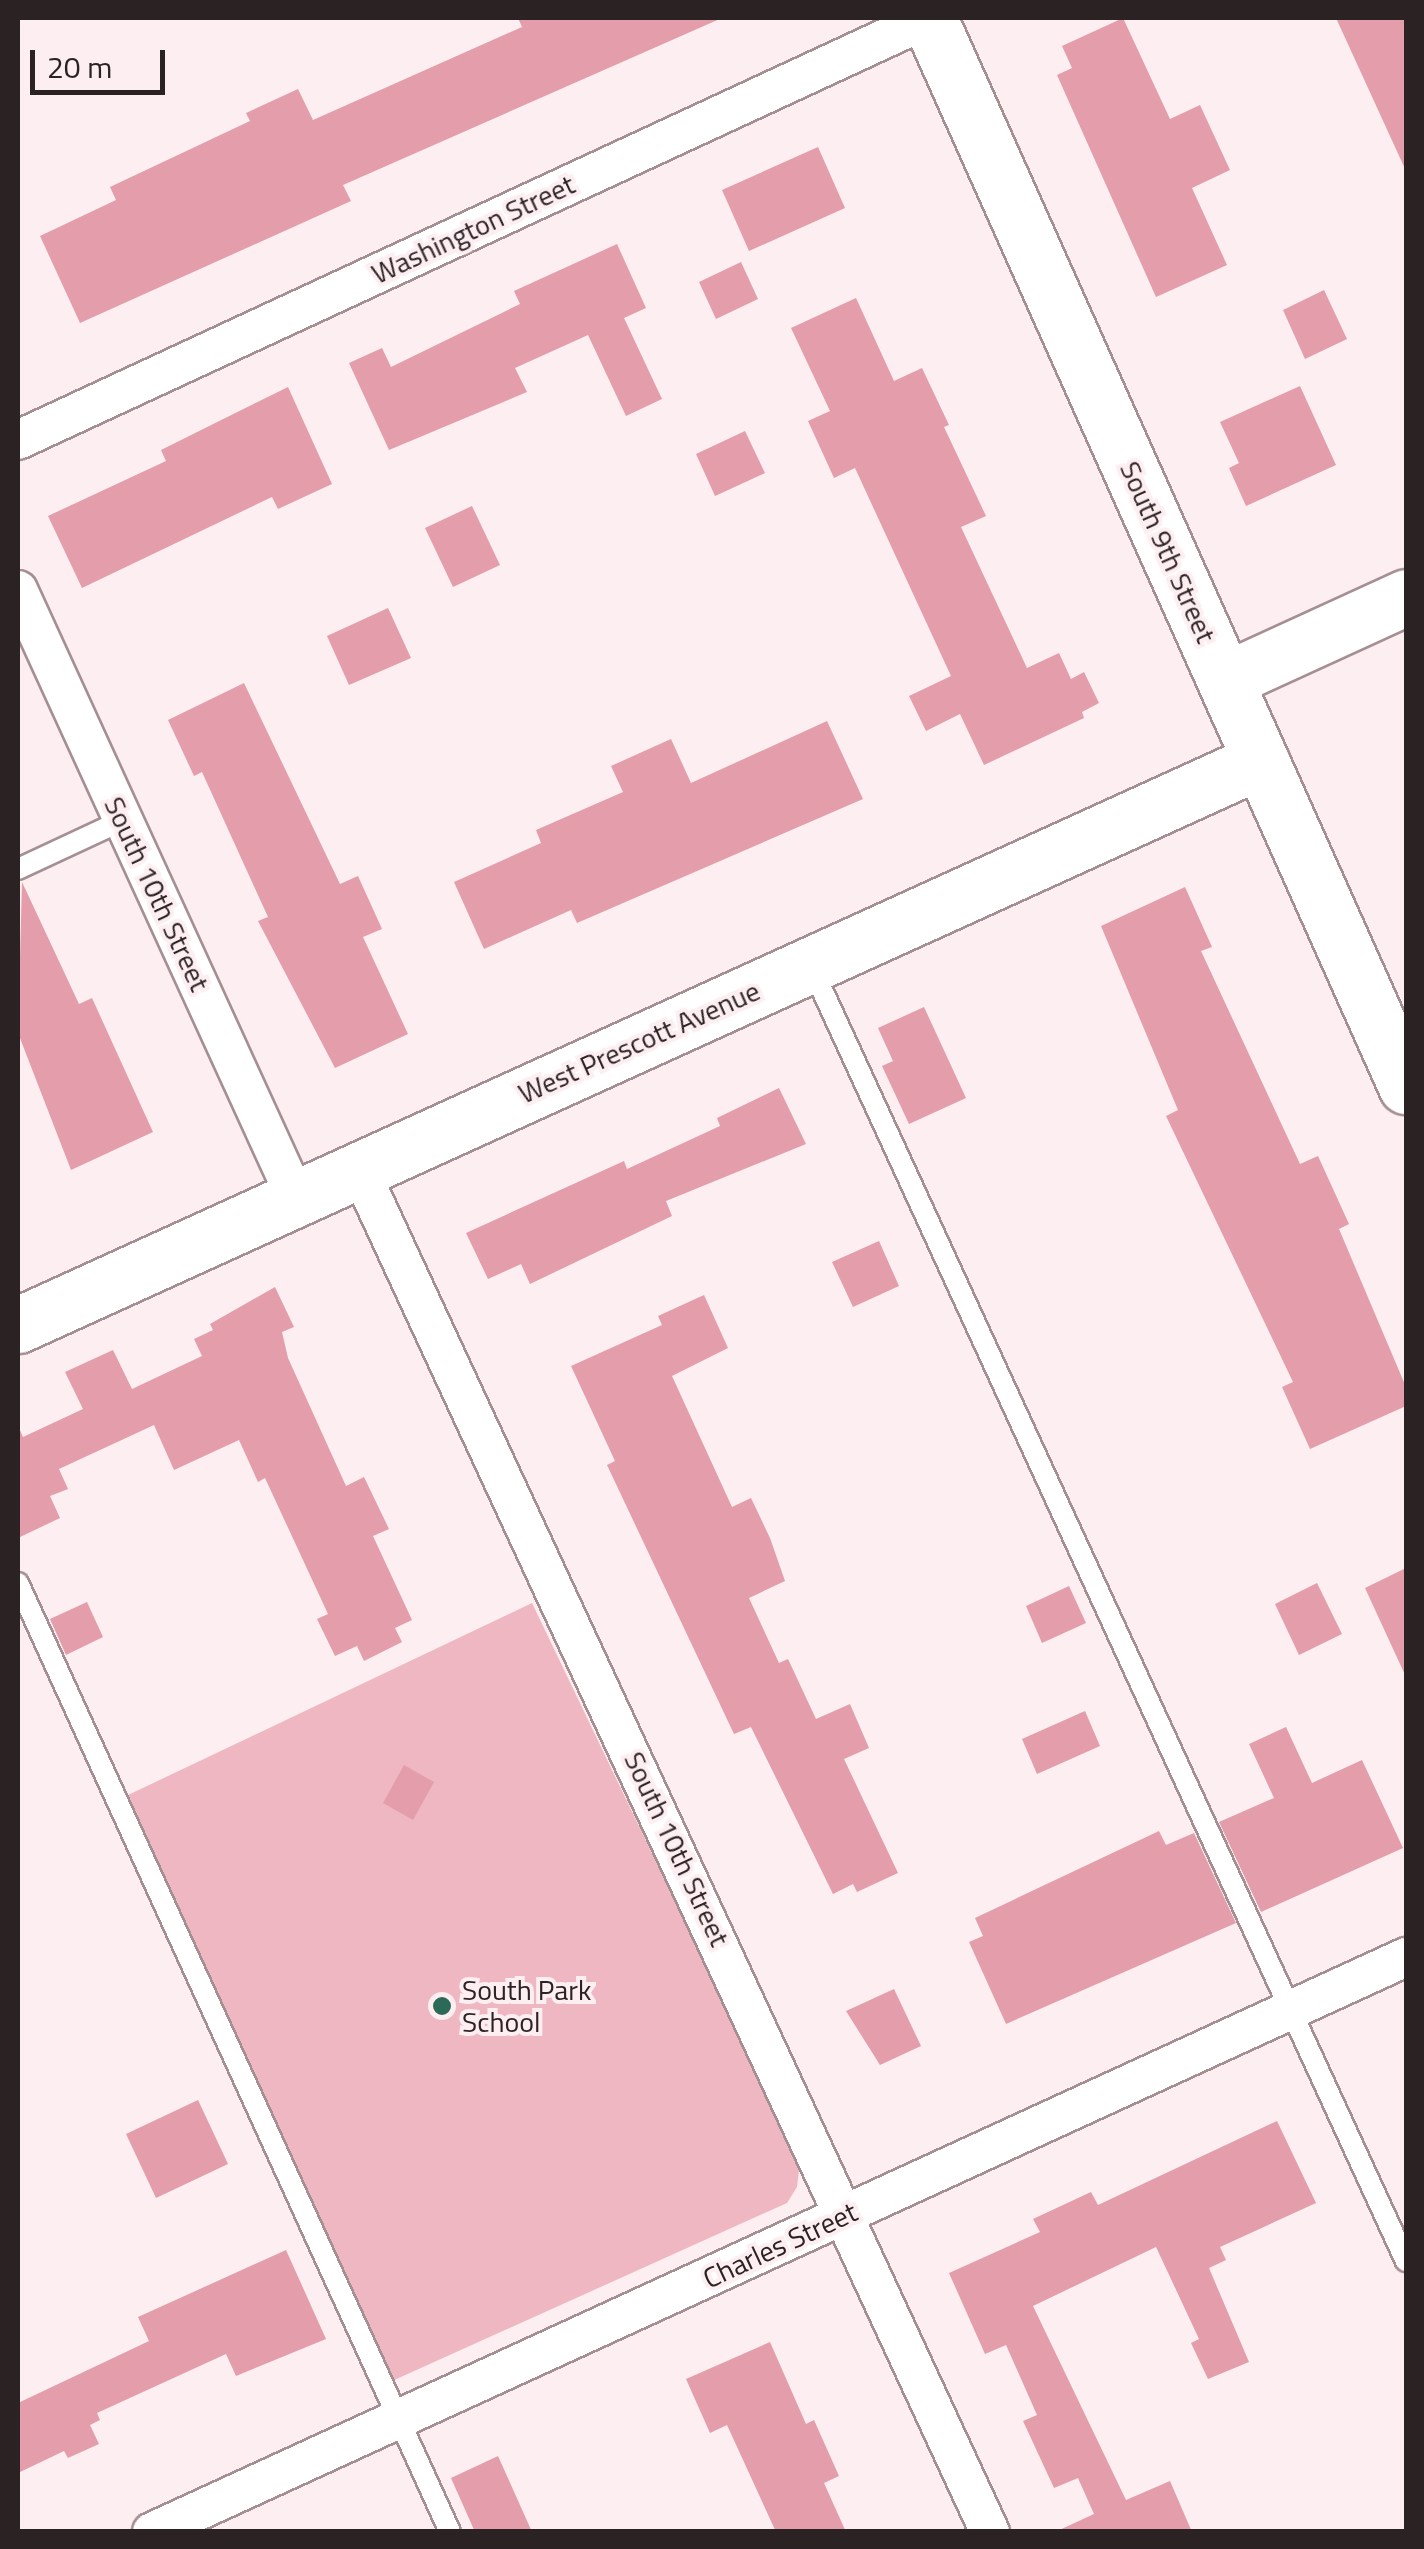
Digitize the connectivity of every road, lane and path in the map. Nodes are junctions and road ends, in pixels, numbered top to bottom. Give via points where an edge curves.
1 (929, 18) edge
2 (18, 440) edge
3 (18, 590) edge
4 (1406, 598) edge
5 (1225, 680) junction
6 (1261, 760) junction
7 (123, 820) junction
8 (18, 869) edge
9 (810, 965) junction
10 (1406, 1086) edge
11 (358, 1169) junction
12 (296, 1198) junction
13 (18, 1325) edge
14 (18, 1583) edge
15 (1406, 1958) edge
16 (1291, 2010) junction
17 (847, 2214) junction
18 (1406, 2261) edge
19 (399, 2419) junction
20 (152, 2532) edge
21 (450, 2532) edge
22 (990, 2532) edge

1 - 2 street, Washington Street
1 - 5 street, South 9th Street
3 - 7 street, South 10th Street
4 - 5 street
5 - 6 street, South 9th Street
6 - 9 street, West Prescott Avenue
6 - 10 street, South 9th Street
7 - 8 lane
7 - 12 street, South 10th Street
9 - 11 street, West Prescott Avenue
9 - 16 lane
11 - 12 street, West Prescott Avenue
11 - 17 street, South 10th Street
12 - 13 street, West Prescott Avenue
14 - 19 lane
15 - 16 street, Charles Street
16 - 17 street, Charles Street
16 - 18 lane
17 - 19 street, Charles Street
17 - 22 street, South 10th Street
19 - 20 street, Charles Street
19 - 21 lane

